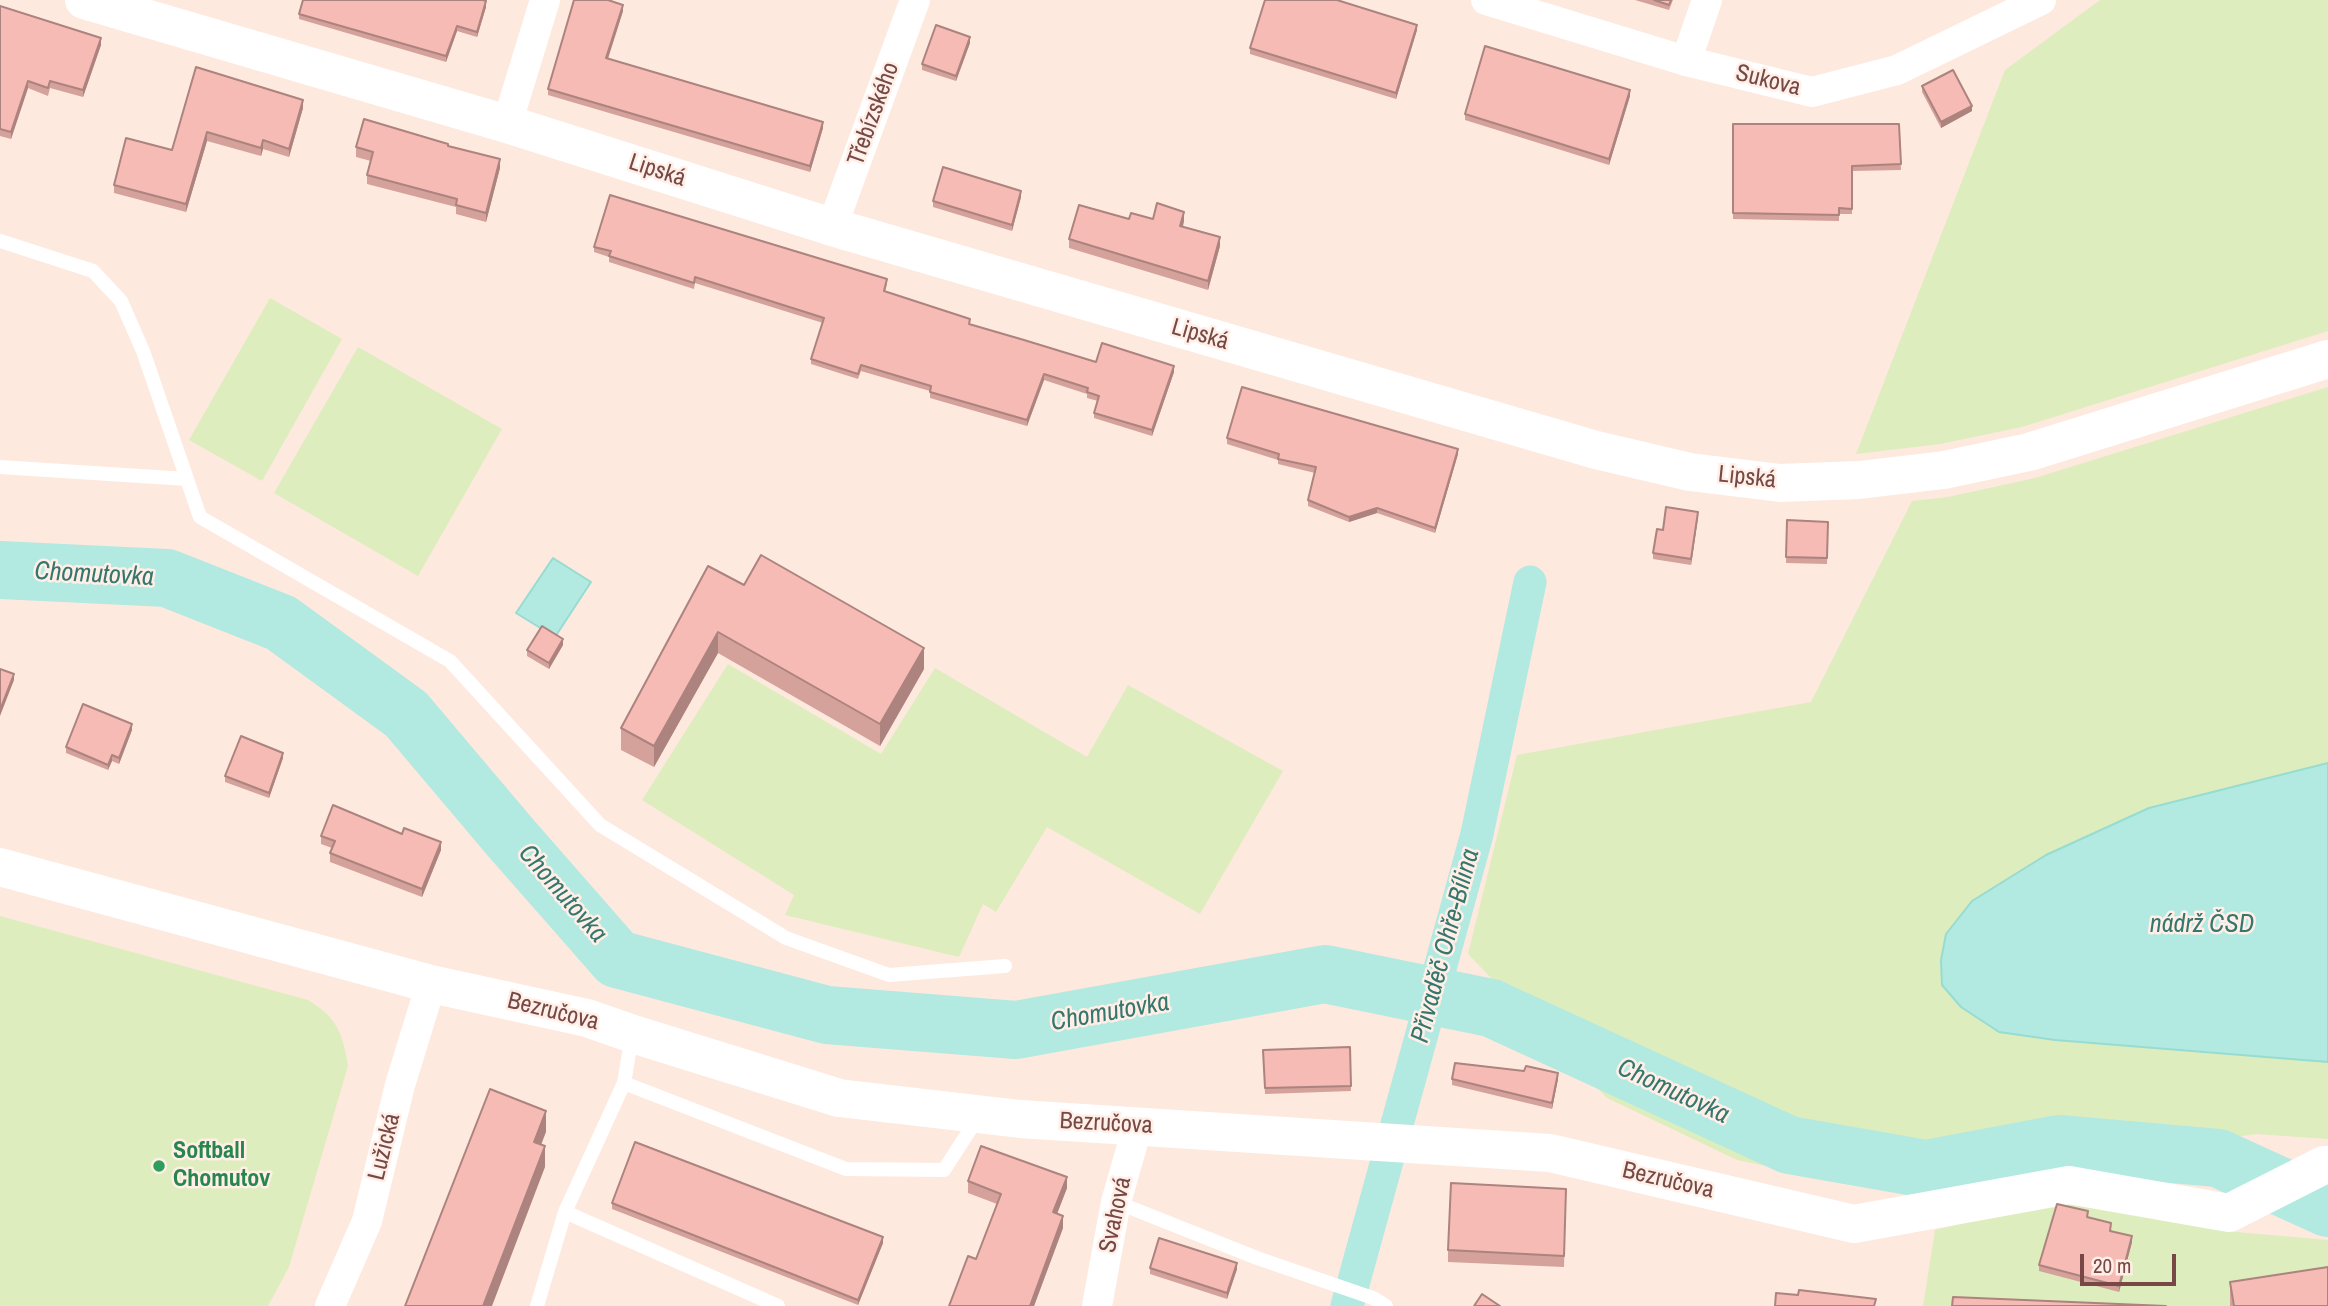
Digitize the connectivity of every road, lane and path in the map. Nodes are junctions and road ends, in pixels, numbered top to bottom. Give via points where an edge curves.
1 (84, 0) edge
2 (545, 0) edge
3 (915, 0) edge
4 (1486, 0) edge
5 (1707, 0) edge
6 (2041, 0) edge
7 (1686, 61) junction
8 (507, 124) junction
9 (832, 227) junction
10 (0, 241) edge
11 (2328, 359) edge
12 (0, 467) edge
13 (187, 479) junction
14 (0, 867) edge
15 (1005, 966) dead end
16 (431, 984) junction
17 (633, 1034) junction
18 (624, 1083) junction
19 (979, 1115) junction
20 (1138, 1125) junction
21 (2326, 1165) edge
22 (1116, 1202) junction
23 (565, 1212) junction
24 (330, 1306) edge
25 (537, 1306) edge
26 (778, 1306) edge
27 (1097, 1306) edge
28 (1386, 1306) edge

1 - 8 street, Lipská
2 - 8 street
3 - 9 street, Třebízského
4 - 7 street, Sukova
5 - 7 street
6 - 7 street, Sukova via 1897,70 1812,92
8 - 9 street, Lipská
9 - 11 street, Lipská via 1596,450 1690,472 1780,483 1944,470 2029,453
10 - 13 lane via 93,271 121,301
12 - 13 lane
13 - 15 lane via 200,517 450,661 600,825 786,938 889,975
14 - 16 street, Bezručova
16 - 17 street, Bezručova via 587,1018
16 - 24 street, Lužická via 367,1222
17 - 18 lane
17 - 19 street, Bezručova via 839,1098
18 - 19 lane via 846,1170 944,1170
18 - 23 lane
19 - 20 street, Bezručova
20 - 21 street, Bezručova via 1550,1153 1854,1224 2069,1185 2230,1213
20 - 22 street, Svahová
22 - 27 street, Svahová
22 - 28 lane
23 - 25 lane
23 - 26 lane

